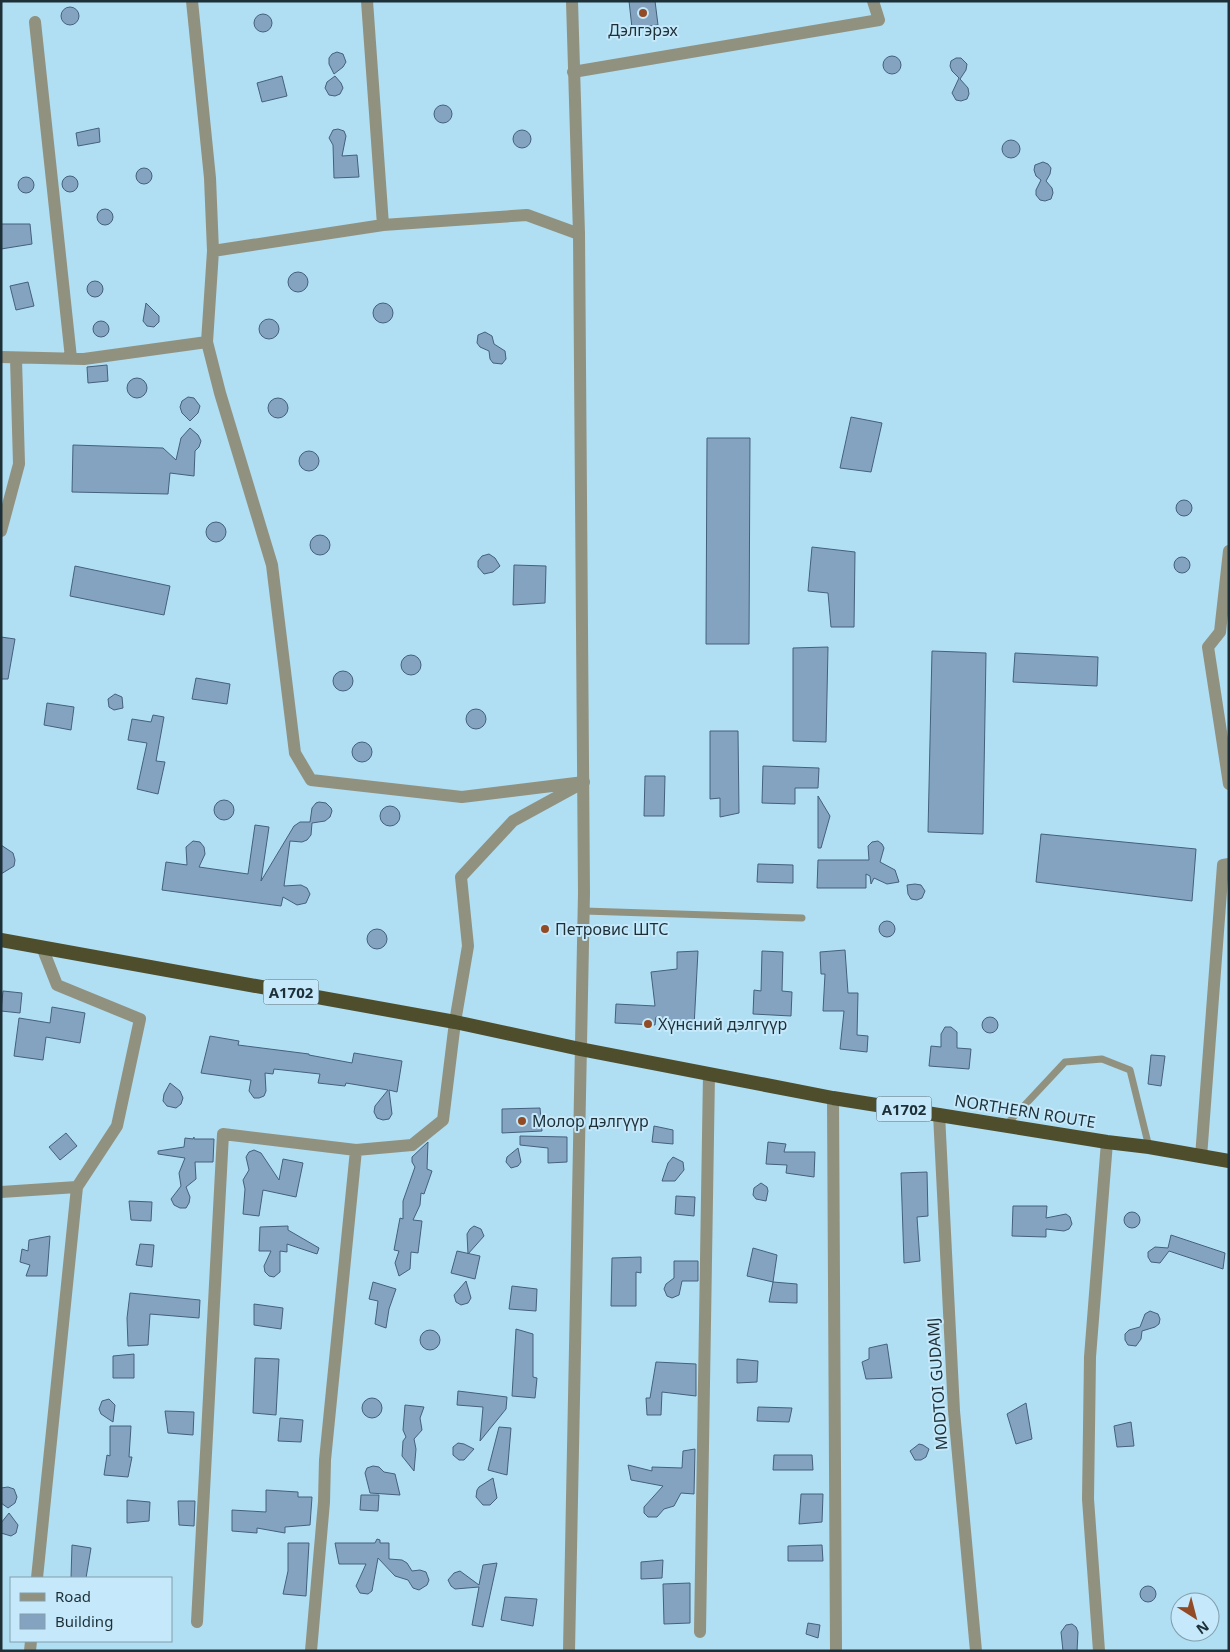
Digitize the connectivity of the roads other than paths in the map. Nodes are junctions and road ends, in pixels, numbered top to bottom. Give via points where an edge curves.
1 (192, 1) edge
2 (367, 1) edge
3 (572, 1) edge
4 (873, 1) edge
5 (35, 22) dead end
6 (573, 72) junction
7 (383, 225) junction
8 (579, 234) junction
9 (213, 251) junction
10 (206, 342) junction
11 (1, 357) edge
12 (71, 358) junction
13 (16, 359) junction
14 (1, 531) edge
15 (1229, 551) edge
16 (584, 782) junction
17 (1229, 784) edge
18 (1229, 864) edge
19 (584, 911) junction
20 (802, 918) dead end
21 (1, 940) edge
22 (42, 947) junction
23 (455, 1022) junction
24 (580, 1049) junction
25 (709, 1074) junction
26 (833, 1098) junction
27 (939, 1114) junction
28 (1006, 1125) junction
29 (1107, 1142) junction
30 (1149, 1147) junction
31 (356, 1150) junction
32 (1201, 1157) junction
33 (1229, 1161) edge
34 (77, 1187) junction
35 (1, 1192) edge
36 (37, 1577) edge
37 (197, 1622) dead end
38 (700, 1632) dead end
39 (311, 1651) edge
40 (569, 1651) edge
41 (836, 1651) edge
42 (976, 1651) edge
43 (1099, 1651) edge

1 - 9 street via 210,178
2 - 7 street
3 - 6 street
4 - 6 street via 879,20
5 - 12 street
6 - 8 street
7 - 8 street via 527,215
7 - 9 street
8 - 16 street
9 - 10 street
10 - 12 street via 84,359
10 - 16 street via 272,565 295,753 311,780 462,797
11 - 13 street
12 - 13 street
13 - 14 street via 19,464
15 - 17 street via 1220,632 1208,647
16 - 19 street
16 - 23 street via 512,821 461,877 468,946
18 - 32 street via 1222,865
19 - 20 lane
19 - 24 street
21 - 22 highway, A1702
22 - 23 highway, A1702
22 - 34 street via 57,985 140,1019 118,1126
23 - 24 highway, A1702
23 - 31 street via 443,1120 412,1145
24 - 25 highway, NORTHERN ROUTE / A1702
24 - 40 street
25 - 26 highway, NORTHERN ROUTE / A1702
25 - 38 street
26 - 27 highway, NORTHERN ROUTE / A1702
26 - 41 street
27 - 28 highway, NORTHERN ROUTE / A1702
27 - 42 street, MODTOI GUDAMJ via 954,1411
28 - 29 highway, NORTHERN ROUTE / A1702
28 - 30 lane via 1065,1062 1102,1058 1130,1070
29 - 30 highway, NORTHERN ROUTE / A1702
29 - 43 street via 1090,1357 1088,1499
30 - 32 highway, NORTHERN ROUTE / A1702
31 - 37 street via 223,1134
31 - 39 street via 325,1460
32 - 33 highway, NORTHERN ROUTE / A1702
34 - 35 street
34 - 36 street

